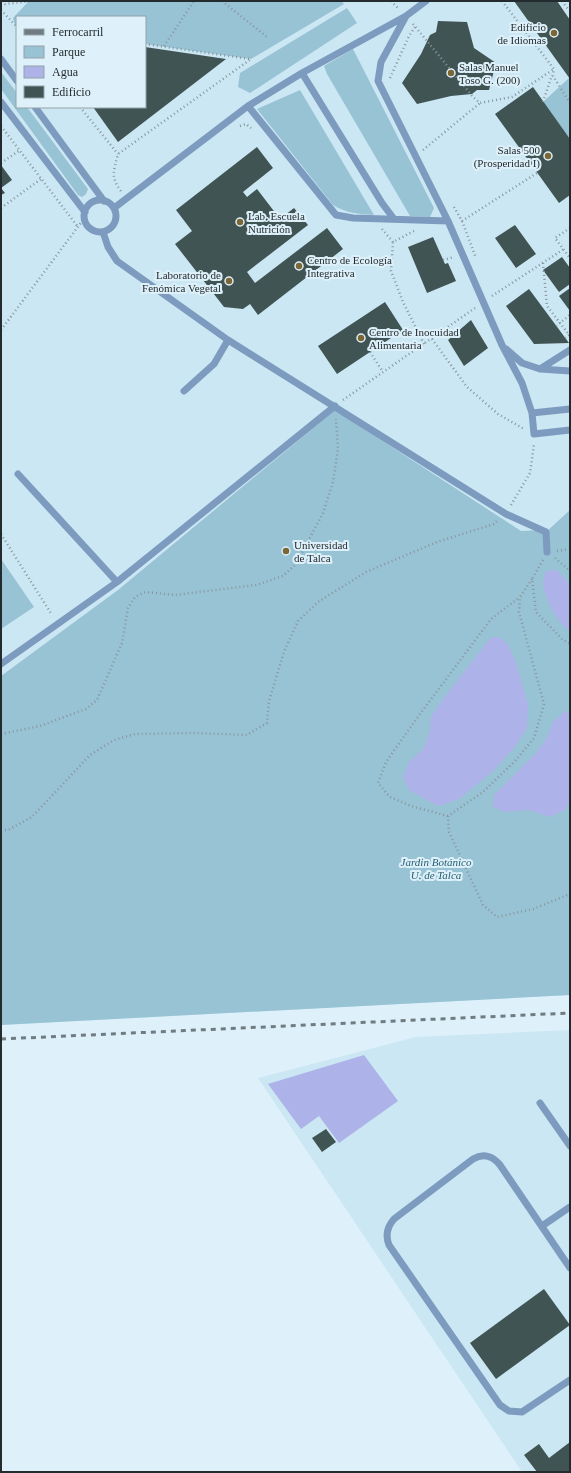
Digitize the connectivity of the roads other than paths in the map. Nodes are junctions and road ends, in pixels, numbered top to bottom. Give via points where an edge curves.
1 (426, 1) edge
2 (406, 16) junction
3 (1, 59) edge
4 (302, 73) junction
5 (16, 80) edge
6 (1, 102) edge
7 (248, 106) junction
8 (37, 108) edge
9 (104, 201) junction
10 (114, 208) junction
11 (84, 215) junction
12 (394, 219) junction
13 (448, 221) junction
14 (103, 232) junction
15 (228, 340) junction
16 (502, 345) junction
17 (570, 350) edge
18 (540, 369) junction
19 (570, 371) edge
20 (184, 391) dead end
21 (335, 406) junction
22 (570, 409) edge
23 (532, 413) junction
24 (570, 430) edge
25 (18, 474) dead end
26 (547, 552) road end
27 (117, 582) junction
28 (1, 664) edge
29 (540, 1103) dead end
30 (570, 1146) edge
31 (570, 1207) edge
32 (542, 1226) junction
33 (570, 1268) edge
34 (570, 1380) edge

1 - 2 lane
2 - 4 lane
2 - 13 lane via 381,62 378,81
3 - 5 lane
4 - 7 lane
4 - 12 lane
6 - 11 lane
7 - 10 lane
7 - 12 lane via 336,215
8 - 9 lane
9 - 10 lane
9 - 11 lane via 92,202
10 - 14 lane via 116,220
11 - 14 lane via 86,224 91,229
12 - 13 lane
13 - 16 lane
14 - 15 lane via 108,247 117,261
15 - 20 lane via 214,364
15 - 21 lane
16 - 18 lane via 522,363
16 - 23 lane via 522,383
17 - 18 lane
18 - 19 lane
21 - 26 lane via 506,514 546,532
21 - 27 lane
22 - 23 lane
23 - 24 lane via 534,434
25 - 27 lane
27 - 28 lane
29 - 30 lane
31 - 32 lane
32 - 33 lane
32 - 34 lane via 497,1161 483,1156 473,1159 394,1219 386,1235 389,1245 504,1409 522,1412

